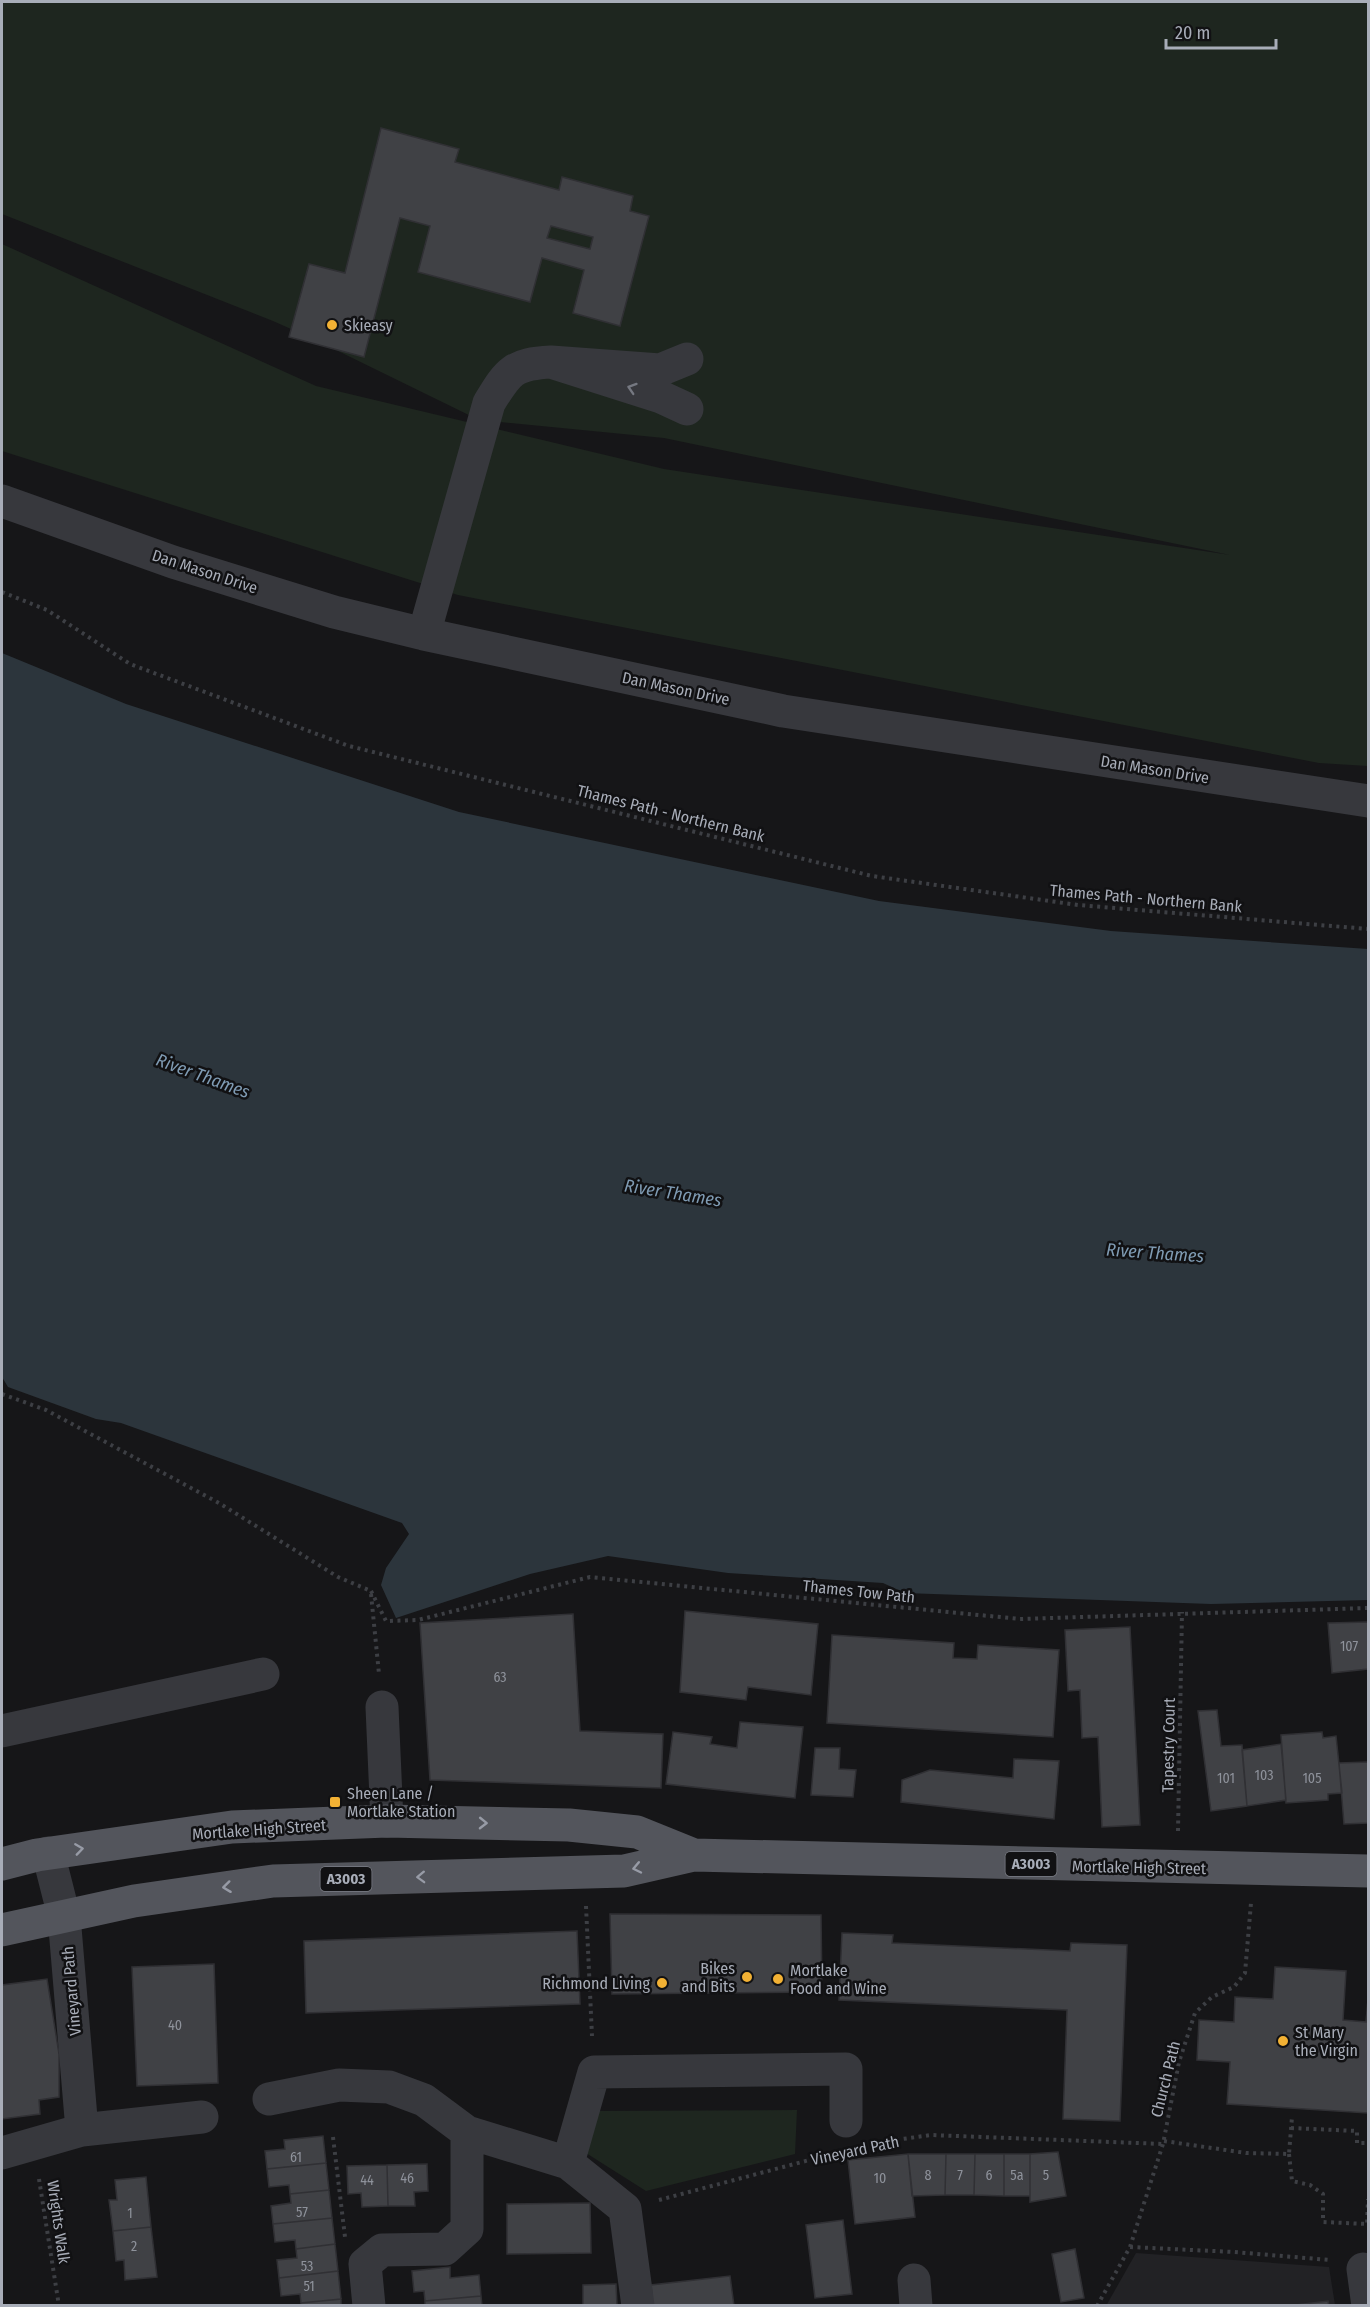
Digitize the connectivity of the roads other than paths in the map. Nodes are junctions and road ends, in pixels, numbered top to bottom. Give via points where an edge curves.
1 (687, 359) dead end
2 (551, 362) junction
3 (687, 409) dead end
4 (2, 501) edge
5 (424, 634) junction
6 (1368, 801) edge
7 (263, 1674) dead end
8 (381, 1695) road end
9 (2, 1731) edge
10 (387, 1821) junction
11 (48, 1853) junction
12 (694, 1855) junction
13 (2, 1864) edge
14 (1368, 1871) edge
15 (64, 1916) junction
16 (2, 1930) edge
17 (269, 2099) dead end
18 (202, 2117) dead end
19 (82, 2130) junction
20 (467, 2132) junction
21 (855, 2133) road end
22 (2, 2153) edge
23 (568, 2163) junction
24 (1363, 2269) road end
25 (369, 2306) edge
26 (638, 2306) edge
27 (1368, 2306) edge

1 - 2 street via 660,370
3 -> 2 street
2 - 5 street via 525,363 505,377 489,403
4 - 5 street, Dan Mason Drive via 172,562 334,612
5 - 6 street, Dan Mason Drive via 783,711
7 - 9 street
8 - 10 street
11 -> 10 main road, Mortlake High Street / A3003 via 232,1827
10 -> 12 main road, Mortlake High Street / A3003 via 569,1825 638,1832
11 - 13 main road, Mortlake High Street / A3003
11 - 15 street, Vineyard Path
12 - 14 main road, Mortlake High Street / A3003
12 -> 15 main road, Mortlake High Street / A3003 via 624,1870 273,1881 134,1901
15 - 16 main road, Mortlake High Street / A3003
15 - 19 street, Vineyard Path
17 - 20 street via 339,2085 389,2087 424,2100
18 - 19 street
19 - 22 street
20 - 23 street
20 - 25 street via 466,2229 445,2249 382,2250 365,2264
21 - 23 street, Vineyard Path via 846,2069 594,2072
23 - 26 street via 625,2209
24 - 27 street

